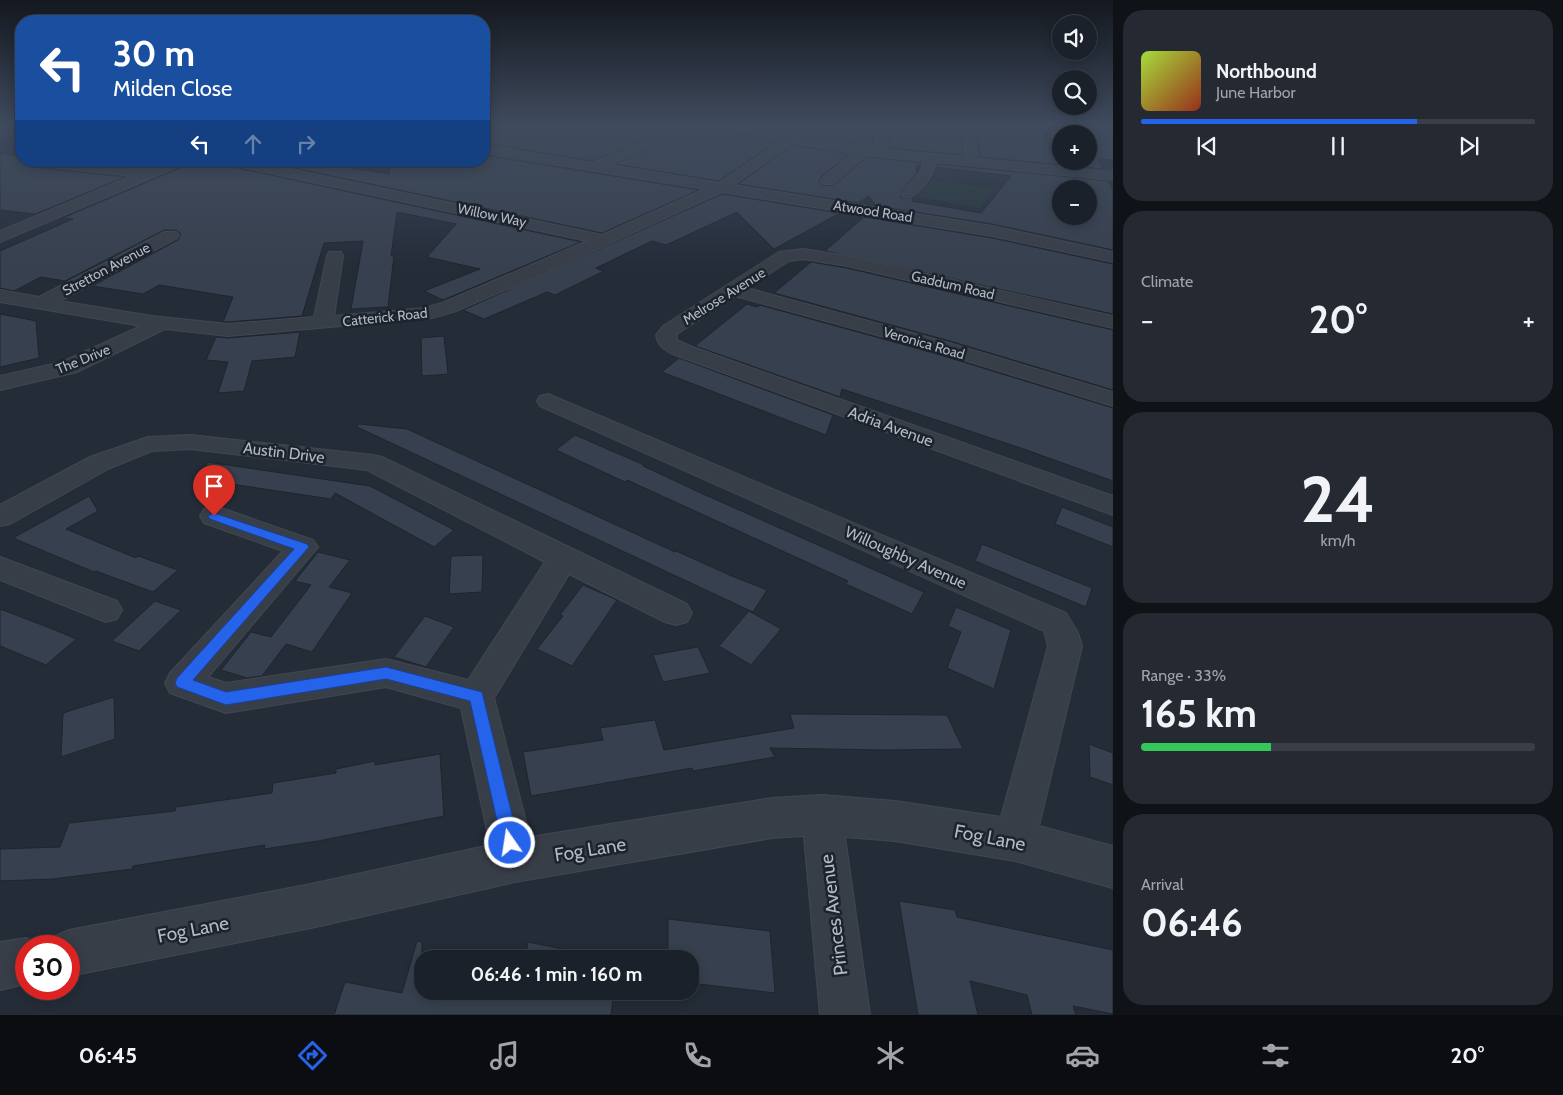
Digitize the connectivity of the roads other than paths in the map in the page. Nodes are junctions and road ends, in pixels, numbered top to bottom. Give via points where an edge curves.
1 (126, 171) edge
2 (156, 171) edge
3 (282, 171) edge
4 (630, 171) edge
5 (744, 171) edge
6 (839, 171) edge
7 (927, 171) edge
8 (1091, 171) edge
9 (150, 174) junction
10 (1113, 176) edge
11 (828, 181) dead end
12 (723, 186) junction
13 (908, 194) dead end
14 (670, 197) dead end
15 (689, 202) junction
16 (0, 220) edge
17 (32, 224) junction
18 (171, 235) dead end
19 (0, 237) edge
20 (605, 240) junction
21 (792, 254) joint
22 (335, 256) dead end
23 (1113, 257) edge
24 (734, 290) junction
25 (0, 296) edge
26 (42, 303) junction
27 (1113, 322) edge
28 (163, 323) junction
29 (323, 323) junction
30 (670, 344) joint
31 (0, 383) edge
32 (1113, 398) edge
33 (548, 400) dead end
34 (1113, 506) edge
35 (214, 516) dead end
36 (0, 518) edge
37 (563, 558) junction
38 (0, 568) edge
39 (106, 610) dead end
40 (676, 613) dead end
41 (476, 697) junction
42 (822, 815) junction
43 (1015, 840) junction
44 (515, 861) junction
45 (1113, 867) edge
46 (80, 950) edge
47 (15, 963) edge
48 (0, 966) edge
49 (844, 1015) edge

1 - 9 street
2 - 9 street
3 - 20 street, Willow Way
4 - 12 street, Atwood Road
5 - 12 street, Catterick Road
6 - 11 street
7 - 13 street
8 - 10 street
9 - 17 street
12 - 15 street, Catterick Road
12 - 23 street, Atwood Road via 992,231
14 - 15 street
15 - 20 street, Catterick Road
16 - 17 street
17 - 19 street
18 - 26 street, Stretton Avenue
20 - 29 street, Catterick Road via 442,310 400,318
21 - 24 street, Melrose Avenue via 784,256
21 - 27 street, Gaddum Road via 847,261
22 - 29 street
24 - 30 street, Melrose Avenue via 670,330 666,335
24 - 32 street, Veronica Road
25 - 26 street, Catterick Road
26 - 28 street, Catterick Road
28 - 29 street, Catterick Road via 235,330
28 - 31 street, The Drive via 69,367
30 - 34 street, Adria Avenue
33 - 43 street, Willoughby Avenue via 1055,622 1065,646
35 - 41 street via 303,547 182,683 226,698 386,673
36 - 37 street, Austin Drive via 99,462 148,444 190,442 373,463
37 - 40 street, Austin Drive
37 - 41 street
38 - 39 street
41 - 44 street
42 - 43 street, Fog Lane via 895,821
42 - 44 street, Fog Lane via 772,818
42 - 49 street, Princes Avenue
43 - 45 street, Fog Lane
44 - 46 street, Fog Lane via 311,906
47 - 48 street

